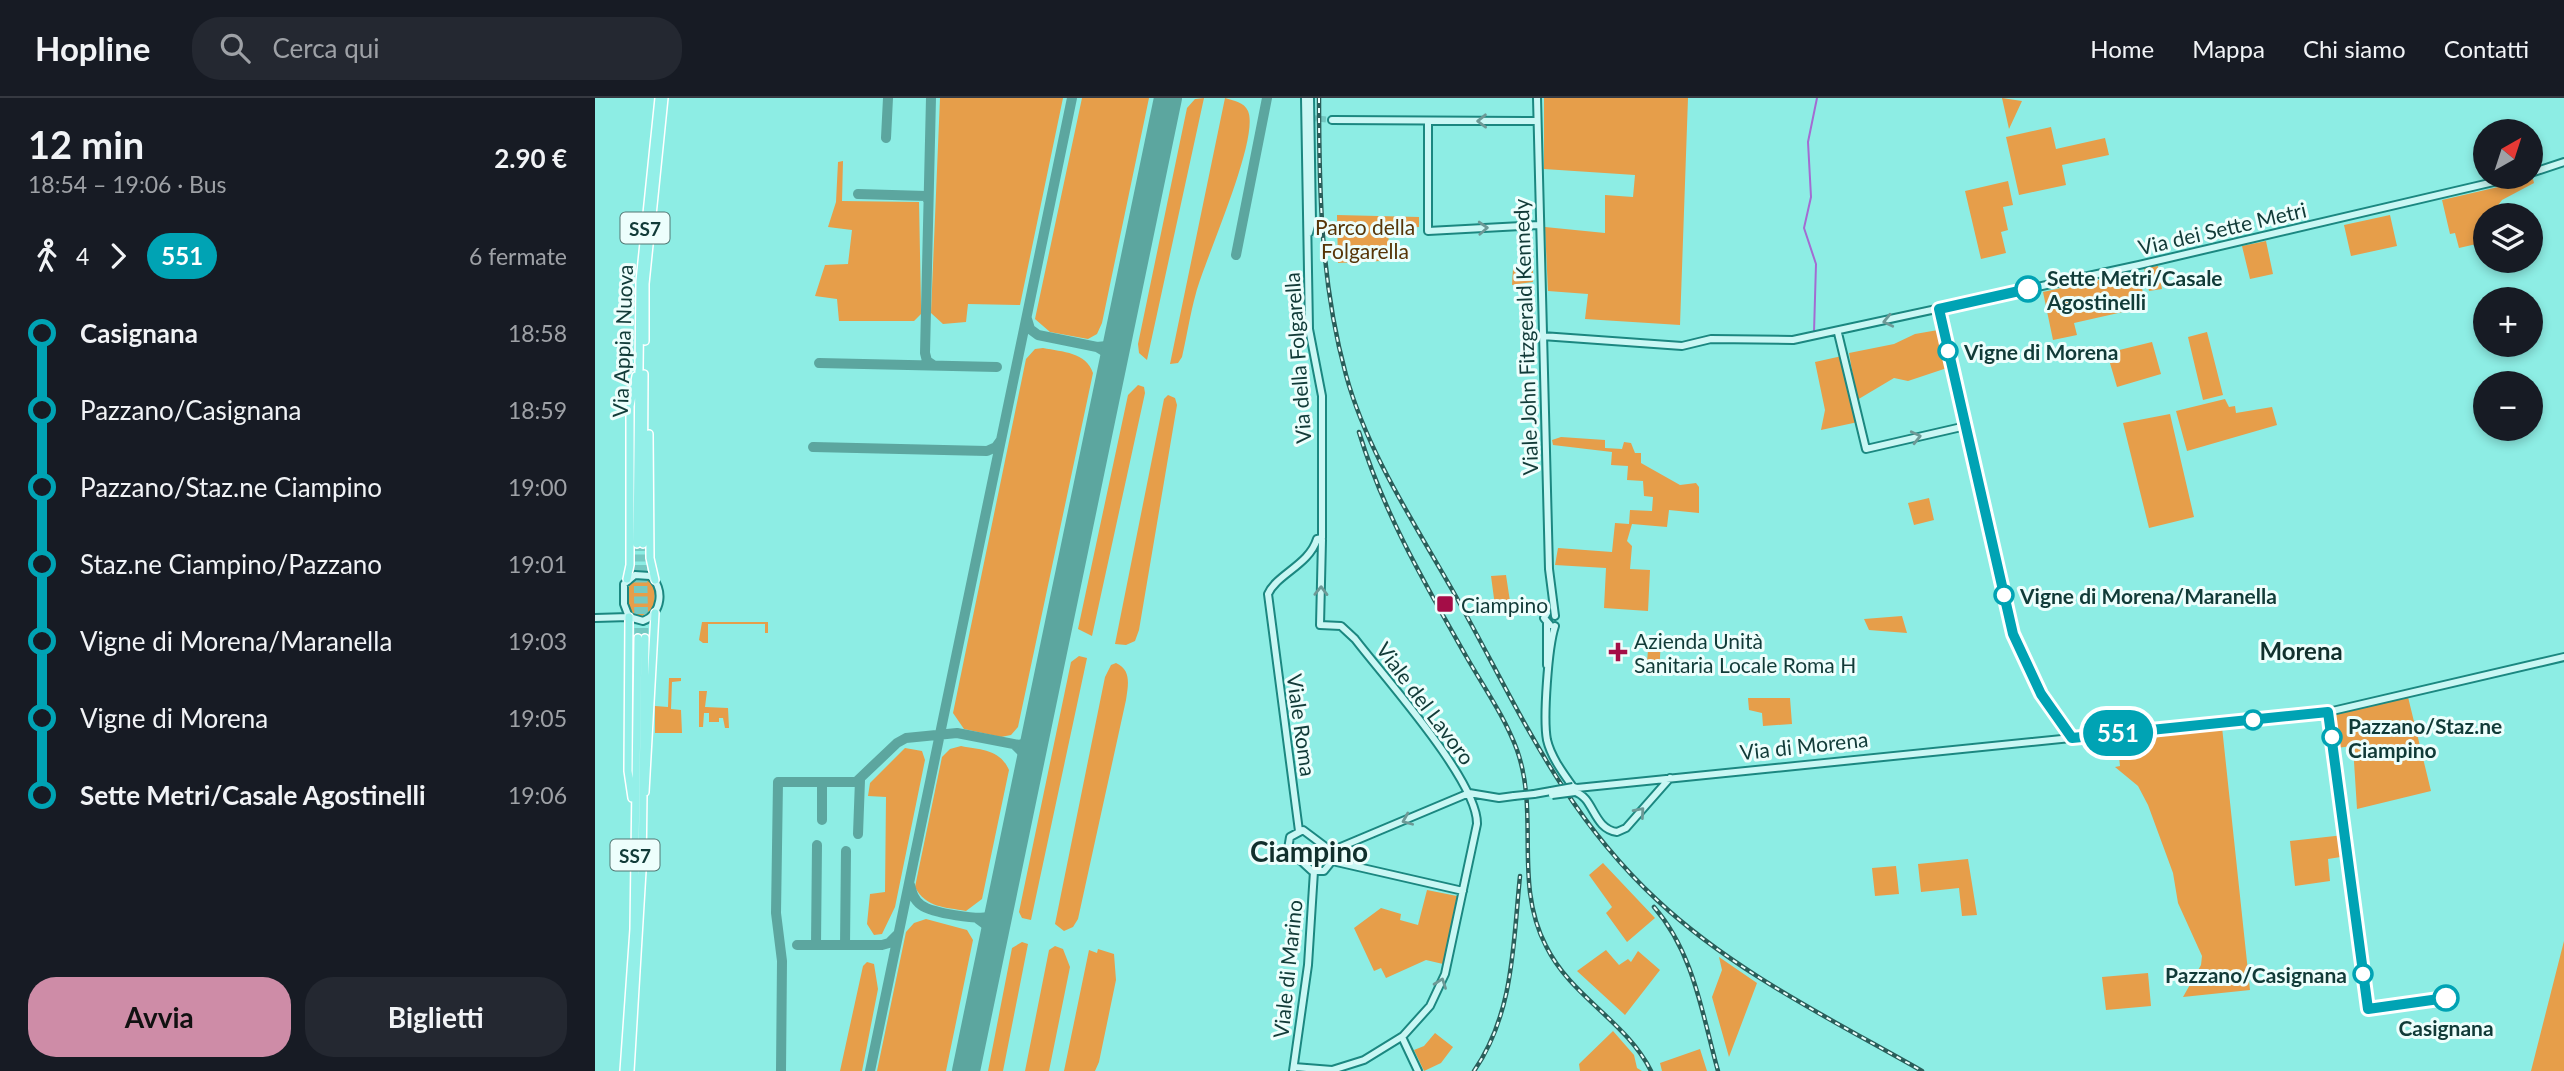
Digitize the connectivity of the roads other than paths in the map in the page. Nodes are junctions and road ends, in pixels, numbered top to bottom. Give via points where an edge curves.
1 (662, 98) edge
2 (670, 98) edge
3 (1305, 98) edge
4 (1310, 98) edge
5 (1537, 98) edge
6 (1332, 120) tunnel mouth
7 (1537, 121) junction
8 (1428, 122) junction
9 (661, 127) junction
10 (2564, 162) edge
11 (2543, 169) edge
12 (2473, 187) edge
13 (1539, 225) junction
14 (1308, 234) junction
15 (1939, 309) junction
16 (1838, 332) junction
17 (1542, 336) junction
18 (642, 361) junction
19 (1320, 539) junction
20 (640, 544) tunnel mouth
21 (627, 579) junction
22 (655, 580) junction
23 (624, 604) junction
24 (655, 613) junction
25 (1551, 614) junction
26 (629, 617) junction
27 (595, 618) edge
28 (613, 618) junction
29 (1547, 623) junction
30 (1555, 626) junction
31 (641, 638) tunnel mouth
32 (2564, 657) edge
33 (1549, 670) junction
34 (1672, 777) junction
35 (1651, 780) junction
36 (1599, 786) junction
37 (1574, 790) junction
38 (1657, 792) junction
39 (1469, 793) junction
40 (1586, 802) junction
41 (638, 809) junction
42 (1299, 831) junction
43 (1331, 851) junction
44 (1332, 861) junction
45 (1314, 872) junction
46 (1463, 891) junction
47 (1402, 1037) junction
48 (1294, 1069) edge
49 (624, 1071) edge
50 (630, 1071) edge
51 (1417, 1071) edge

1 - 9 main road, Via Appia Nuova / SS7
1 - 18 main road, Via Appia Nuova / SS7 via 640,281
2 - 9 main road
3 - 14 street, Via della Folgarella
4 - 14 street, Via della Folgarella via 1312,224
5 - 7 street, Viale John Fitzgerald Kennedy
6 - 8 street
7 -> 8 street
7 - 13 street, Viale John Fitzgerald Kennedy
8 -> 13 street via 1428,231
9 - 18 main road, Via Appia Nuova / SS7
10 - 11 street
12 - 15 street, Via dei Sette Metri
13 - 17 street, Viale John Fitzgerald Kennedy
14 - 19 street, Via della Folgarella via 1309,337 1322,396
15 -> 16 street, Via dei Sette Metri
16 -> 15 street via 1866,449 1966,425
16 - 17 street, Via dei Sette Metri via 1783,342 1711,339 1682,346
17 - 25 street, Viale John Fitzgerald Kennedy
18 - 20 main road, Via Appia Nuova / SS7
18 - 21 main road via 629,406
18 - 22 main road via 648,396 650,558
39 -> 19 street, Viale del Lavoro via 1453,765 1352,636 1341,626 1320,625
19 - 42 street, Viale Roma via 1296,569 1269,591
21 - 22 street via 642,573
21 - 23 street
22 - 24 street via 659,596
23 - 26 street
23 - 28 street
24 - 26 street via 643,621
24 - 41 main road via 648,772
25 - 29 street via 1544,618
25 - 30 street via 1558,620
26 - 28 street
26 - 41 main road via 628,773
27 - 28 street
29 - 30 street
29 - 33 street
30 - 33 street
31 - 41 main road, SS7
32 - 34 street, Via di Morena via 2328,712
33 - 37 street via 1547,740
34 - 35 street, Via di Morena
34 - 38 street
35 - 36 street, Via di Morena
35 - 38 street
36 - 37 street, Via di Morena
36 - 40 street via 1588,792
37 - 39 street, Via di Morena, bridge via 1498,798
37 - 40 street
40 -> 38 street via 1601,824 1617,832 1626,828
39 -> 43 street
39 - 46 street, Viale del Lavoro via 1477,824
41 - 49 main road, SS7
41 - 50 main road, SS7 via 642,871
42 - 43 street via 1312,834
42 - 45 street, Viale Roma via 1290,837 1287,848
43 - 44 street
44 - 45 street via 1324,871
44 - 46 street
45 - 48 street, Viale di Marino
47 -> 46 street, Viale del Lavoro via 1440,989
47 - 48 street, Viale del Lavoro via 1343,1068
47 - 51 street

